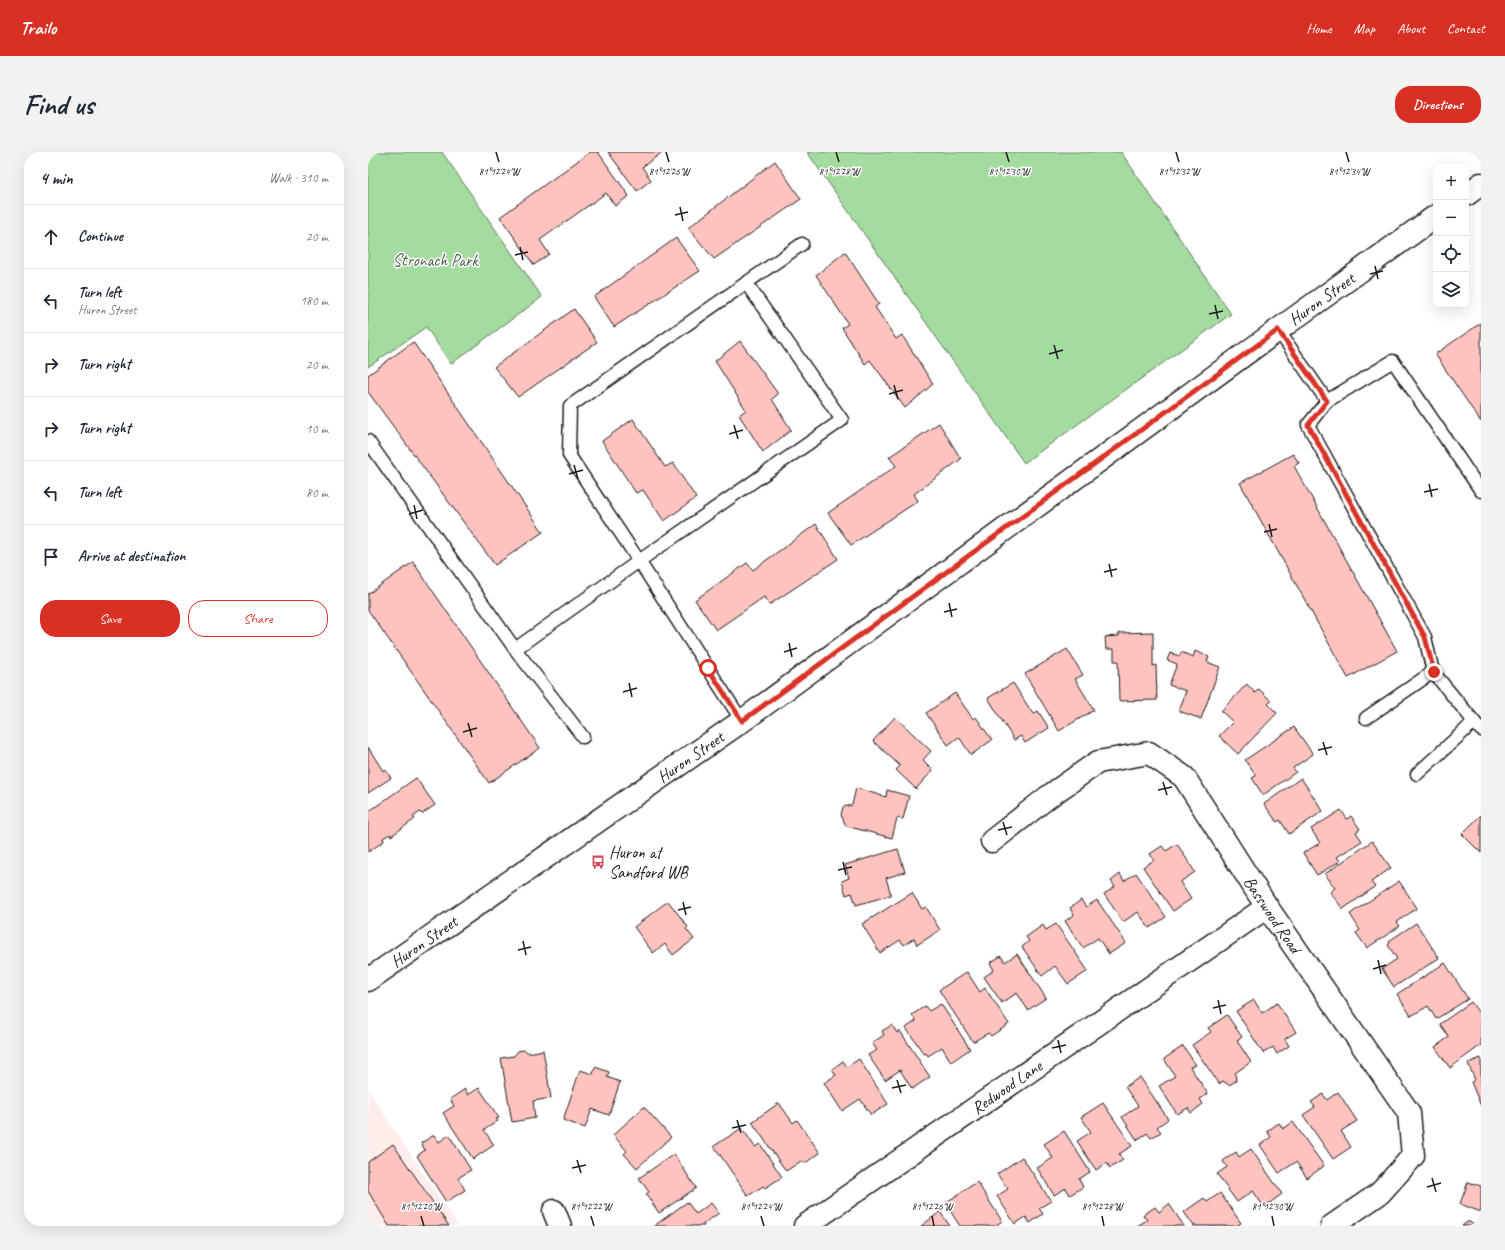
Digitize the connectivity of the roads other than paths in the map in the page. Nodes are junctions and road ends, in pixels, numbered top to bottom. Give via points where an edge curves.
1 (1481, 184) edge
2 (1469, 193) edge
3 (1433, 218) edge
4 (802, 244) dead end
5 (746, 283) junction
6 (1278, 330) junction
7 (1327, 401) junction
8 (368, 440) edge
9 (1481, 491) edge
10 (639, 561) junction
11 (515, 649) junction
12 (1434, 672) junction
13 (1366, 718) dead end
14 (742, 721) junction
15 (1478, 726) edge
16 (583, 737) dead end
17 (1417, 774) dead end
18 (992, 841) dead end
19 (1267, 907) junction
20 (368, 980) edge
21 (805, 1226) edge
22 (1332, 1226) edge

1 - 2 street
3 - 6 street, Huron Street
4 - 5 lane
5 - 10 lane via 570,406 569,455
5 - 10 lane via 842,420
6 - 7 lane
6 - 14 street, Huron Street
7 - 9 lane via 1393,361
7 - 12 lane via 1308,425 1425,637
8 - 11 lane
10 - 11 lane
10 - 14 lane
11 - 16 lane
12 - 13 lane
12 - 15 lane
14 - 20 street, Huron Street
15 - 17 lane
18 - 19 street, Basswood Road via 1098,762 1148,753 1184,777
19 - 21 street, Redwood Lane
19 - 22 street, Basswood Road via 1409,1113 1413,1156 1380,1193

